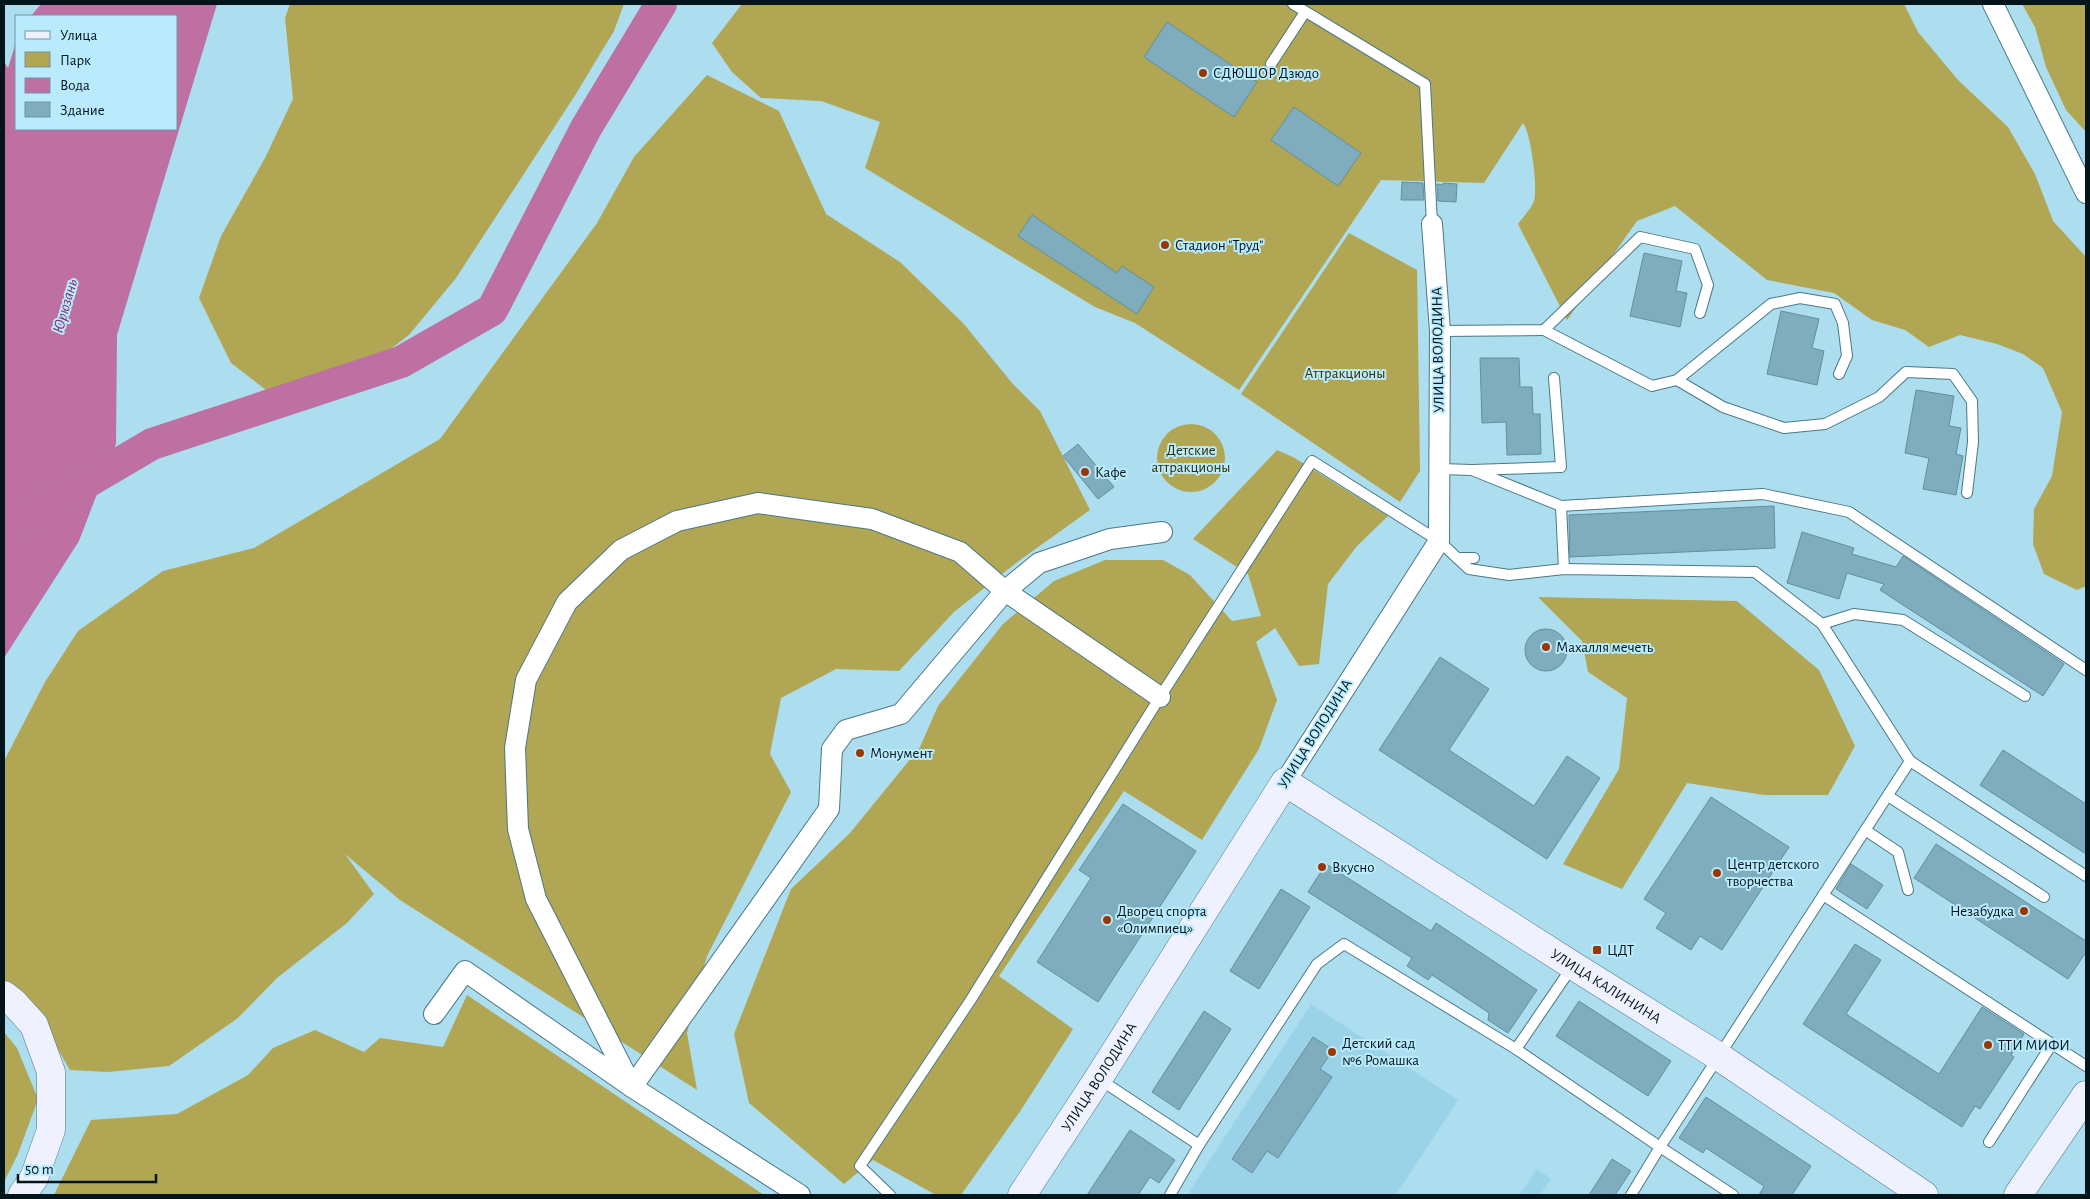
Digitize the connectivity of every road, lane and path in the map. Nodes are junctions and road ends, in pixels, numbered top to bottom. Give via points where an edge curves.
1 (1292, 4) edge
2 (1993, 4) edge
3 (1306, 12) junction
4 (1272, 64) dead end
5 (2078, 161) edge
6 (2086, 193) edge
7 (1432, 224) joint
8 (1700, 312) dead end
9 (1544, 330) junction
10 (1440, 331) junction
11 (1839, 374) dead end
12 (1554, 378) dead end
13 (1677, 380) junction
14 (1440, 469) junction
15 (1472, 470) junction
16 (1967, 493) dead end
17 (1561, 506) junction
18 (1162, 532) dead end
19 (1439, 541) junction
20 (1457, 558) junction
21 (1474, 558) dead end
22 (1564, 569) junction
23 (1005, 590) junction
24 (1822, 624) junction
25 (2086, 670) edge
26 (2025, 696) dead end
27 (1160, 697) junction
28 (1910, 761) junction
29 (1285, 782) junction
30 (1888, 796) junction
31 (1865, 830) junction
32 (2086, 876) edge
33 (1908, 890) dead end
34 (1823, 895) junction
35 (2044, 896) dead end
36 (1572, 966) junction
37 (4, 995) edge
38 (434, 1014) dead end
39 (2052, 1044) junction
40 (1516, 1049) junction
41 (1718, 1056) junction
42 (2086, 1066) edge
43 (1098, 1079) junction
44 (632, 1087) junction
45 (2086, 1095) edge
46 (1989, 1142) dead end
47 (1199, 1145) junction
48 (1660, 1147) junction
49 (22, 1195) edge
50 (800, 1195) edge
51 (890, 1195) edge
52 (1022, 1195) edge
53 (1170, 1195) edge
54 (1631, 1195) edge
55 (1732, 1195) edge
56 (1924, 1195) edge
57 (2018, 1195) edge

1 - 3 lane
2 - 5 street
3 - 4 lane
3 - 7 lane via 1425,84
5 - 6 street
7 - 10 street, УЛИЦА ВОЛОДИНА
8 - 9 lane via 1708,285 1695,249 1640,237
9 - 10 lane
9 - 13 lane via 1652,386
10 - 14 street, УЛИЦА ВОЛОДИНА
11 - 13 lane via 1847,356 1843,323 1835,304 1800,298 1771,304
12 - 15 lane via 1561,467
13 - 16 lane via 1723,407 1784,428 1825,424 1879,397 1906,372 1953,374 1972,401 1974,442
14 - 15 lane
14 - 19 street, УЛИЦА ВОЛОДИНА
15 - 17 lane
17 - 22 lane
17 - 25 lane via 1763,494 1849,512
18 - 23 street via 1110,539 1039,563
19 - 20 lane
19 - 27 lane via 1312,461
19 - 29 street, УЛИЦА ВОЛОДИНА
20 - 21 lane
20 - 22 lane via 1469,570 1509,575
22 - 24 lane via 1755,572
23 - 27 street
23 - 44 street via 901,714 846,730 832,748 829,809
23 - 44 street via 960,552 872,519 758,504 676,520 621,550 567,602 526,680 515,748 518,829 536,899
24 - 26 lane via 1854,614 1903,620
24 - 28 lane
27 - 51 lane via 970,1001 860,1166
28 - 30 lane
28 - 32 lane
29 - 36 street, УЛИЦА КАЛИНИНА
29 - 43 street, УЛИЦА ВОЛОДИНА
30 - 31 lane
30 - 35 lane
31 - 33 lane via 1898,852
31 - 34 lane
34 - 39 lane
34 - 41 lane
36 - 40 lane
36 - 41 street, УЛИЦА КАЛИНИНА
37 - 49 street via 34,1025 51,1072 51,1130 34,1178
38 - 44 street via 466,971
39 - 42 lane
39 - 46 lane
40 - 47 lane via 1344,944 1317,964
40 - 48 lane
41 - 48 lane
41 - 56 street, УЛИЦА КАЛИНИНА
43 - 47 lane
43 - 52 street, УЛИЦА ВОЛОДИНА
44 - 50 street
45 - 57 street
47 - 53 lane
48 - 54 lane
48 - 55 lane

